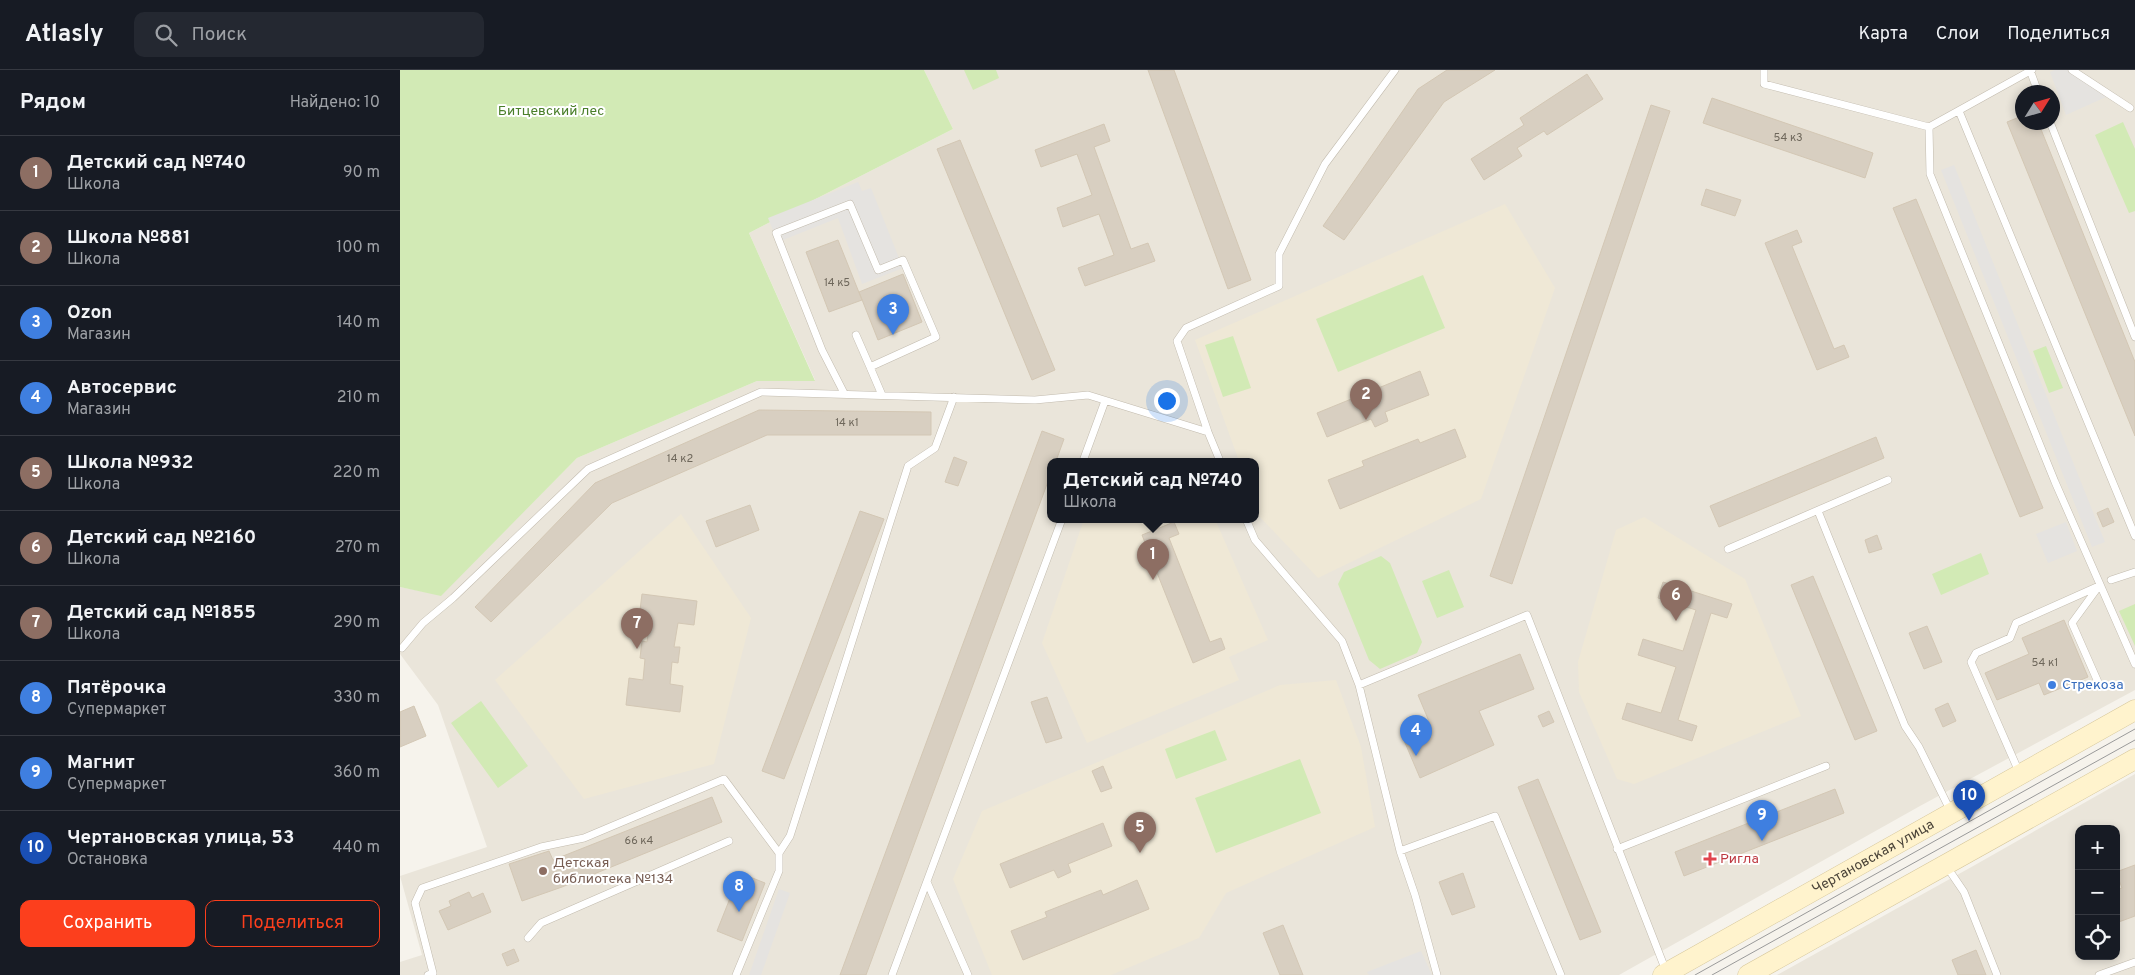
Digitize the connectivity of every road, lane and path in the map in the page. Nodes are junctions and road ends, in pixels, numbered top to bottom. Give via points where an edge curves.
1 (1395, 70) edge
2 (1764, 70) edge
3 (2030, 70) edge
4 (2072, 70) edge
5 (2035, 85) edge
6 (2130, 108) dead end
7 (1959, 111) junction
8 (1929, 127) junction
9 (2053, 130) edge
10 (856, 335) dead end
11 (2135, 337) edge
12 (870, 367) junction
13 (844, 393) junction
14 (882, 395) junction
15 (954, 397) junction
16 (1105, 401) junction
17 (1208, 432) junction
18 (1084, 458) edge
19 (1219, 458) edge
20 (1888, 480) dead end
21 (1818, 511) junction
22 (1061, 523) edge
23 (1248, 523) edge
24 (2135, 536) edge
25 (1728, 549) dead end
26 (2135, 572) edge
27 (2111, 580) dead end
28 (2099, 586) junction
29 (402, 648) dead end
30 (2135, 664) edge
31 (2098, 682) dead end
32 (1359, 685) junction
33 (2135, 710) edge
34 (2135, 759) edge
35 (1826, 766) dead end
36 (2021, 775) junction
37 (1952, 813) junction
38 (729, 841) dead end
39 (1617, 849) junction
40 (1400, 852) junction
41 (779, 853) junction
42 (1947, 865) junction
43 (927, 882) junction
44 (528, 938) dead end
45 (2135, 962) edge
46 (1667, 974) edge
47 (428, 975) edge
48 (736, 975) edge
49 (892, 975) edge
50 (968, 975) edge
51 (1438, 975) edge
52 (1561, 975) edge
53 (1748, 975) edge
54 (1997, 975) edge
55 (2098, 975) edge

1 - 17 lane via 1325,164 1279,254 1279,286 1186,328 1177,341
2 - 8 lane via 1764,84
3 - 5 lane
3 - 7 lane
4 - 6 lane
7 - 8 lane
7 - 24 lane
8 - 28 lane via 1930,174
9 - 11 lane
10 - 12 lane
12 - 13 lane via 936,337 903,260 878,270 850,204 776,233 822,350
12 - 14 lane
13 - 14 lane
13 - 29 lane via 761,392 588,469 454,598 423,623
14 - 15 lane
15 - 16 lane via 1035,400 1088,395
15 - 41 lane via 935,448 908,466 790,836
16 - 17 lane
16 - 18 lane
17 - 19 lane
20 - 21 lane
21 - 25 lane
21 - 37 lane via 1905,726
22 - 43 lane
23 - 32 lane via 1255,540 1342,641
26 - 27 lane
28 - 30 lane
28 - 31 lane via 2072,623
28 - 36 lane via 2016,624 2010,638 1976,652 1971,662
32 - 39 lane via 1527,615
32 - 40 lane
33 - 36 main road, Чертановская улица
34 - 42 main road
35 - 39 lane
36 - 37 main road, Чертановская улица
37 - 46 main road, Чертановская улица
38 - 44 lane via 541,923
39 - 46 lane
40 - 51 lane
40 - 52 lane via 1495,816
41 - 47 lane via 724,779 584,838 541,847 422,888 415,903 434,973
41 - 48 lane via 779,871
42 - 53 main road
42 - 54 lane via 1964,892
43 - 49 lane
43 - 50 lane
45 - 55 lane

